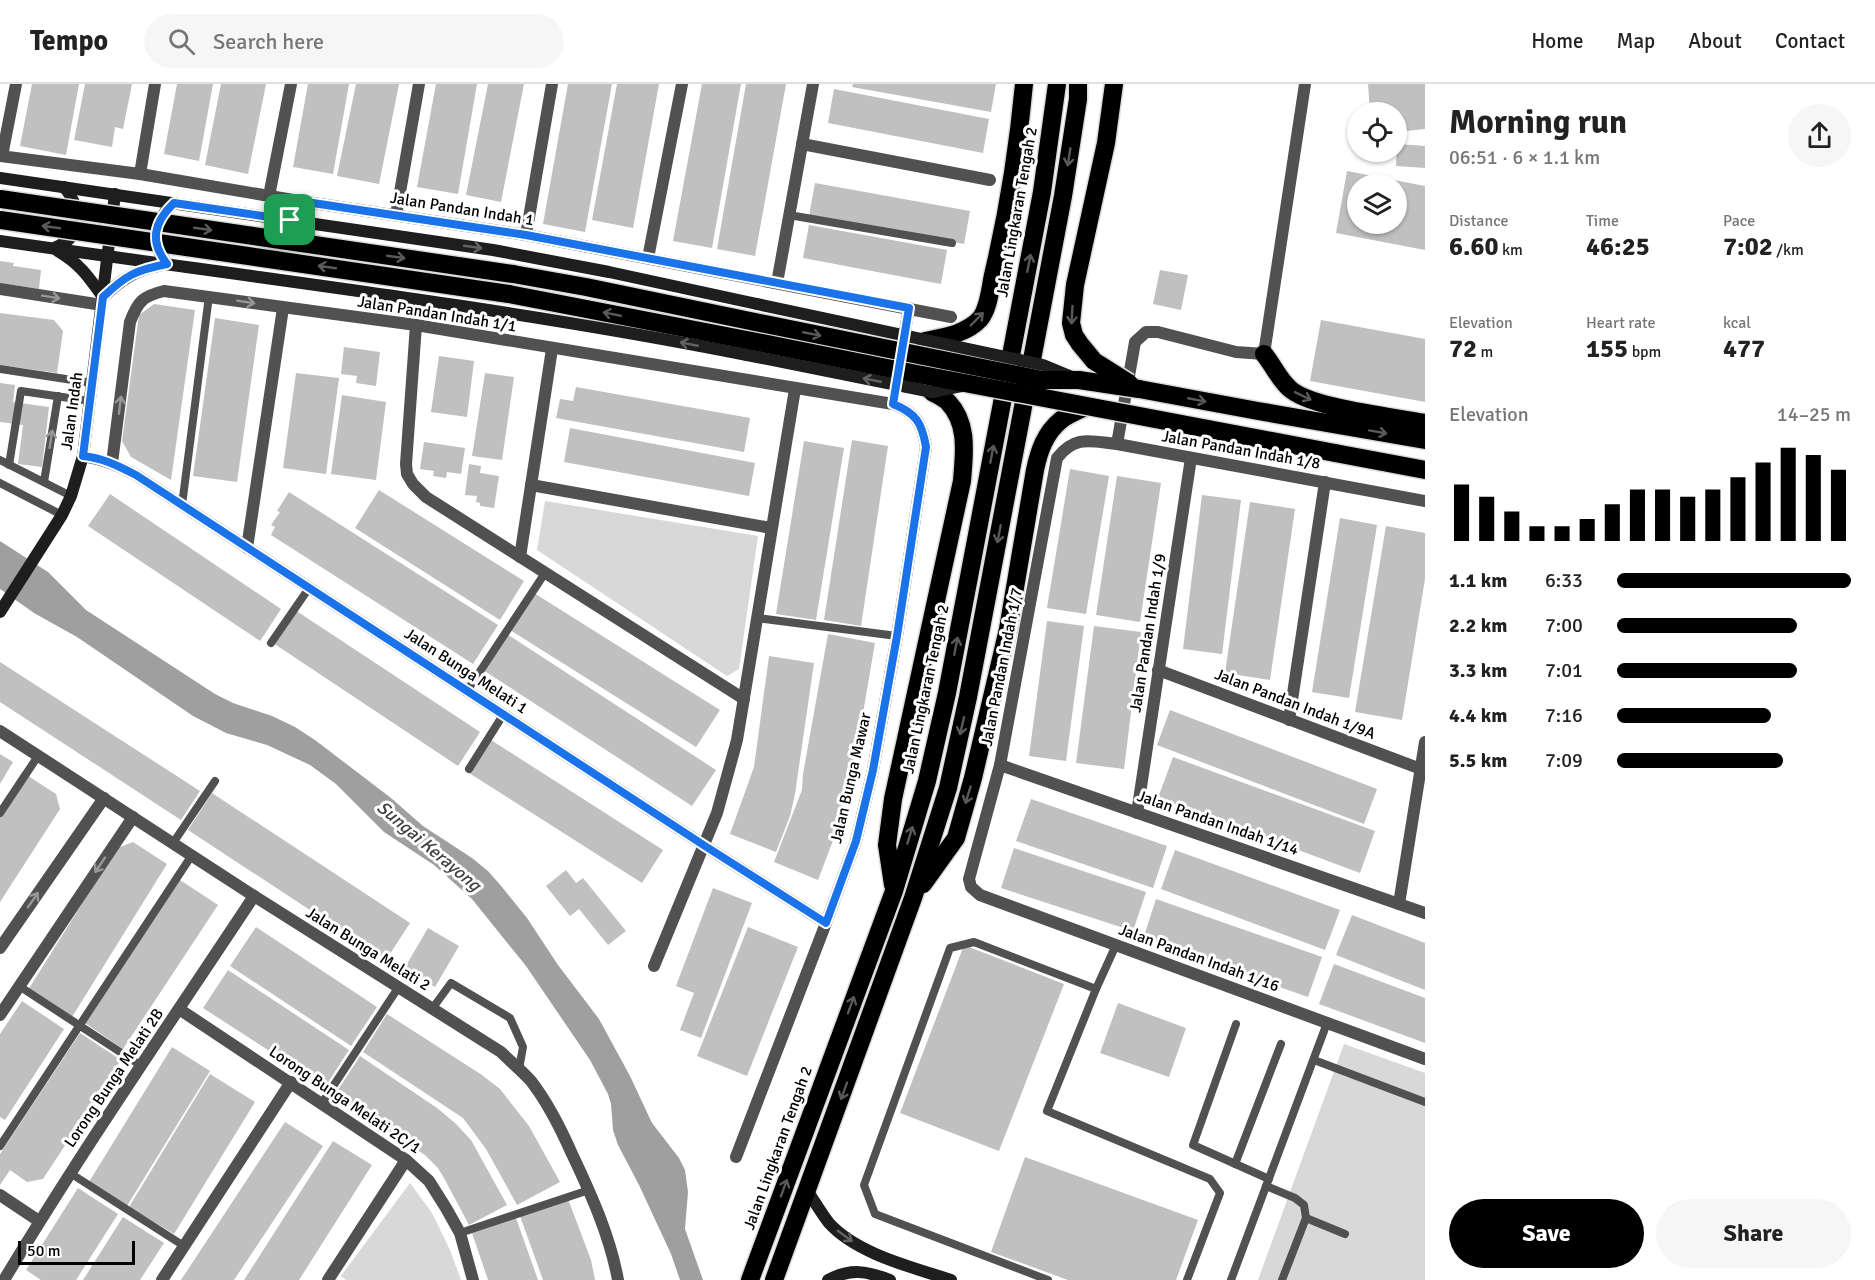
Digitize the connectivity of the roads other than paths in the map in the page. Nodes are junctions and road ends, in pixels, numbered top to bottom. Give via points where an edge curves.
1 (16, 84) edge
2 (155, 84) edge
3 (291, 84) edge
4 (419, 84) edge
5 (552, 84) edge
6 (682, 84) edge
7 (813, 84) edge
8 (1024, 84) edge
9 (1057, 84) edge
10 (1114, 84) edge
11 (1123, 84) edge
12 (1305, 84) edge
13 (1078, 92) edge
14 (1106, 143) junction
15 (802, 144) junction
16 (1, 156) edge
17 (140, 174) junction
18 (0, 178) edge
19 (990, 180) dead end
20 (64, 187) junction
21 (115, 194) junction
22 (269, 196) junction
23 (0, 199) edge
24 (293, 200) junction
25 (174, 203) junction
26 (789, 214) junction
27 (396, 215) junction
28 (0, 220) edge
29 (290, 220) junction
30 (526, 235) junction
31 (0, 241) edge
32 (952, 243) dead end
33 (54, 249) junction
34 (108, 256) junction
35 (648, 258) junction
36 (167, 264) junction
37 (777, 283) junction
38 (0, 289) edge
39 (208, 296) junction
40 (102, 301) junction
41 (283, 308) junction
42 (909, 308) junction
43 (756, 313) junction
44 (951, 317) dead end
45 (416, 326) junction
46 (925, 341) junction
47 (749, 348) junction
48 (552, 349) junction
49 (1264, 354) junction
50 (0, 369) edge
51 (1079, 380) junction
52 (93, 383) junction
53 (971, 384) junction
54 (795, 388) junction
55 (1139, 389) junction
56 (932, 392) junction
57 (58, 396) junction
58 (90, 401) junction
59 (893, 404) junction
60 (1088, 406) junction
61 (1425, 423) edge
62 (1425, 440) edge
63 (1117, 444) junction
64 (83, 456) junction
65 (1057, 458) joint
66 (1191, 458) junction
67 (0, 460) edge
68 (112, 463) junction
69 (9, 465) junction
70 (1425, 470) edge
71 (44, 482) junction
72 (1325, 482) junction
73 (0, 483) edge
74 (531, 485) junction
75 (71, 496) junction
76 (1425, 501) edge
77 (182, 505) junction
78 (62, 515) junction
79 (771, 528) junction
80 (247, 548) junction
81 (520, 557) junction
82 (545, 573) junction
83 (309, 588) junction
84 (0, 612) edge
85 (757, 618) junction
86 (897, 636) junction
87 (272, 643) dead end
88 (1158, 670) junction
89 (467, 691) junction
90 (744, 699) junction
91 (503, 715) junction
92 (1289, 720) junction
93 (0, 731) edge
94 (1425, 742) edge
95 (38, 756) junction
96 (1000, 765) junction
97 (469, 769) dead end
98 (1421, 769) junction
99 (215, 781) dead end
100 (104, 798) junction
101 (0, 813) edge
102 (1137, 813) junction
103 (133, 817) junction
104 (173, 843) junction
105 (705, 846) junction
106 (192, 855) junction
107 (969, 879) joint
108 (894, 891) junction
109 (254, 896) junction
110 (913, 898) junction
111 (1399, 904) junction
112 (1425, 913) edge
113 (826, 923) junction
114 (1116, 945) junction
115 (0, 948) edge
116 (654, 966) dead end
117 (19, 986) junction
118 (398, 988) junction
119 (1096, 989) junction
120 (179, 1009) junction
121 (432, 1009) junction
122 (0, 1015) edge
123 (1327, 1023) junction
124 (1236, 1024) dead end
125 (81, 1025) junction
126 (1281, 1044) dead end
127 (1425, 1059) edge
128 (1314, 1060) junction
129 (140, 1065) junction
130 (519, 1069) junction
131 (291, 1082) junction
132 (1425, 1102) edge
133 (322, 1103) junction
134 (0, 1146) edge
135 (736, 1157) dead end
136 (406, 1160) junction
137 (1234, 1164) junction
138 (70, 1173) junction
139 (1267, 1183) junction
140 (589, 1190) junction
141 (808, 1192) junction
142 (0, 1196) edge
143 (1306, 1218) junction
144 (39, 1221) junction
145 (460, 1233) junction
146 (1345, 1234) dead end
147 (184, 1246) junction
148 (4, 1280) edge
149 (162, 1280) edge
150 (328, 1280) edge
151 (474, 1280) edge
152 (618, 1280) edge
153 (750, 1280) edge
154 (774, 1280) edge
155 (828, 1280) edge
156 (890, 1280) edge
157 (951, 1280) edge
158 (1048, 1280) edge
159 (1187, 1280) edge
160 (1231, 1280) edge
161 (1282, 1280) edge

1 - 16 street
2 - 17 street
3 - 22 street
4 - 27 street
5 - 30 street
6 - 35 street
7 - 15 street
46 -> 8 highway via 961,332 986,310 1019,141
108 -> 9 highway, Jalan Lingkaran Tengah 2 via 927,781 947,693 1042,192
10 - 14 highway
11 - 14 highway
12 - 49 street
13 -> 110 highway via 1063,196 968,697 948,788
14 -> 55 highway, bridge via 1075,285 1071,323 1074,335 1094,361
15 - 19 street
15 - 26 street
16 - 17 street, Jalan Pandan Indah 1
17 - 22 street, Jalan Pandan Indah 1
18 - 20 main road
20 - 21 main road
20 - 33 main road via 77,206 77,227 73,236
21 - 25 main road
21 - 34 main road, Jalan Indah
22 - 24 street, Jalan Pandan Indah 1
23 -> 43 highway, bridge
24 - 27 street, Jalan Pandan Indah 1
24 - 29 street
25 - 29 main road
25 - 36 main road via 157,226 157,244
26 - 32 lane
26 - 37 street
27 - 30 street, Jalan Pandan Indah 1
47 -> 28 highway, bridge via 509,294
29 -> 43 main road via 493,250 609,272
30 - 35 street, Jalan Pandan Indah 1
31 - 33 main road
33 - 34 main road
33 - 40 main road via 74,260 87,274
34 - 36 main road
34 - 40 main road, Jalan Indah
35 - 37 street, Jalan Pandan Indah 1
36 - 40 main road via 142,269 120,281
47 -> 36 main road
37 - 42 street, Jalan Pandan Indah 1
38 -> 40 street
39 -> 41 street, Jalan Pandan Indah 1/1
68 -> 39 street, Jalan Pandan Indah 1/1 via 130,322 136,307 149,294 164,291
39 - 77 lane
40 - 52 main road, Jalan Indah
41 - 45 street, Jalan Pandan Indah 1/1
41 - 80 street
42 - 44 street, Jalan Pandan Indah 1
42 - 59 street
43 - 46 main road, bridge
43 -> 51 highway, bridge via 1042,380
45 - 48 street, Jalan Pandan Indah 1/1
45 - 81 street via 405,451 407,474 426,497
46 - 51 main road, bridge via 1043,365
47 - 53 highway, bridge
56 -> 47 main road, bridge
48 - 54 street, Jalan Pandan Indah 1/1
48 - 74 street
49 -> 61 highway via 1289,388 1302,398
49 - 63 street via 1236,352 1146,332 1135,342
50 - 52 lane
51 - 55 highway, bridge
52 - 58 main road, Jalan Indah
53 - 56 main road, bridge
53 - 60 highway, bridge
54 - 59 street, Jalan Pandan Indah 1/1
54 - 79 street
55 -> 62 highway
56 - 108 highway via 948,402 960,420 965,445 962,481 893,799 887,845
57 - 58 lane
57 - 69 lane via 21,391
71 -> 57 lane
58 - 64 main road, Jalan Indah
59 - 86 street, Jalan Bunga Mawar via 917,420 926,447
60 - 70 highway, bridge
60 -> 110 highway via 1062,419 1040,450 1008,629 956,838
63 - 65 street, Jalan Pandan Indah 1/8 via 1075,442
63 - 66 street, Jalan Pandan Indah 1/8
64 - 68 street, Jalan Bunga Melati 1
64 - 75 main road, Jalan Indah
65 - 96 street, Jalan Pandan Indah 1/7
66 - 72 street, Jalan Pandan Indah 1/8
66 - 88 street, Jalan Pandan Indah 1/9
67 - 69 lane
68 - 77 street, Jalan Bunga Melati 1
69 - 71 lane
71 - 75 lane
72 - 76 street, Jalan Pandan Indah 1/8
72 - 92 street
73 - 78 lane
74 - 79 street
74 - 81 street
75 - 78 main road, Jalan Indah
77 - 80 street, Jalan Bunga Melati 1
78 - 84 main road, Jalan Indah
79 - 85 street
80 - 83 street, Jalan Bunga Melati 1
81 - 82 street
82 - 89 lane
82 - 90 street
83 - 87 lane
83 - 89 street, Jalan Bunga Melati 1
85 - 86 lane
85 - 90 street
86 - 113 street, Jalan Bunga Mawar via 858,831
88 - 92 street, Jalan Pandan Indah 1/9A
88 - 102 street, Jalan Pandan Indah 1/9
89 - 91 street, Jalan Bunga Melati 1
90 - 105 street via 727,778
91 - 97 lane
91 - 105 street, Jalan Bunga Melati 1
92 - 98 street, Jalan Pandan Indah 1/9A
93 - 95 street, Jalan Bunga Melati 2
94 - 98 street
95 - 100 street, Jalan Bunga Melati 2
95 - 101 lane
96 - 102 street, Jalan Pandan Indah 1/14
96 - 107 street, Jalan Pandan Indah 1/7
98 - 111 street
99 - 104 lane
100 - 103 street, Jalan Bunga Melati 2
115 -> 100 street
102 - 111 street, Jalan Pandan Indah 1/14
103 - 104 street, Jalan Bunga Melati 2
103 -> 117 street
104 - 106 street, Jalan Bunga Melati 2
105 - 113 street, Jalan Bunga Melati 1
105 - 116 street
106 - 109 street, Jalan Bunga Melati 2
106 - 125 lane
107 - 114 street, Jalan Pandan Indah 1/16 via 980,895
153 -> 108 highway, Jalan Lingkaran Tengah 2
109 - 118 street, Jalan Bunga Melati 2
109 - 120 street, Lorong Bunga Melati 2B
110 -> 141 highway
111 - 112 street, Jalan Pandan Indah 1/14
113 - 135 street, Jalan Bunga Mawar
114 - 119 lane
114 - 123 street, Jalan Pandan Indah 1/16
117 - 122 street
117 - 125 lane
118 - 121 street, Jalan Bunga Melati 2
118 - 133 lane
119 - 158 lane via 974,942 950,948 864,1185 875,1214
119 - 159 lane via 1047,1111 1210,1179 1220,1193
120 - 129 street, Lorong Bunga Melati 2B
120 - 131 street, Lorong Bunga Melati 2C/1
121 - 130 street, Jalan Bunga Melati 2 via 501,1052
121 - 130 lane via 451,983 510,1018 523,1047
123 - 127 street, Jalan Pandan Indah 1/16
123 - 128 lane
124 - 137 lane via 1193,1145
125 - 129 lane
125 - 134 lane
126 - 137 lane
128 - 132 lane
128 - 139 lane
129 - 138 street, Lorong Bunga Melati 2B
130 - 140 street, Jalan Bunga Melati 2 via 546,1104
131 - 133 street, Lorong Bunga Melati 2C/1
131 - 147 street
133 - 136 street, Lorong Bunga Melati 2C/1
136 - 145 street, Lorong Bunga Melati 2C/1 via 429,1181
136 - 150 street
137 - 139 lane
138 - 144 street, Lorong Bunga Melati 2B
138 - 147 lane
139 - 143 lane via 1304,1205
139 - 160 lane
140 - 145 lane
140 - 152 street, Jalan Bunga Melati 2
141 - 154 highway
141 -> 157 main road via 829,1223 859,1245
142 - 144 street
143 - 146 lane
143 - 161 lane
144 - 148 street, Lorong Bunga Melati 2B
145 - 151 street, Lorong Bunga Melati 2C/1
147 - 149 street
155 - 156 main road via 857,1271

